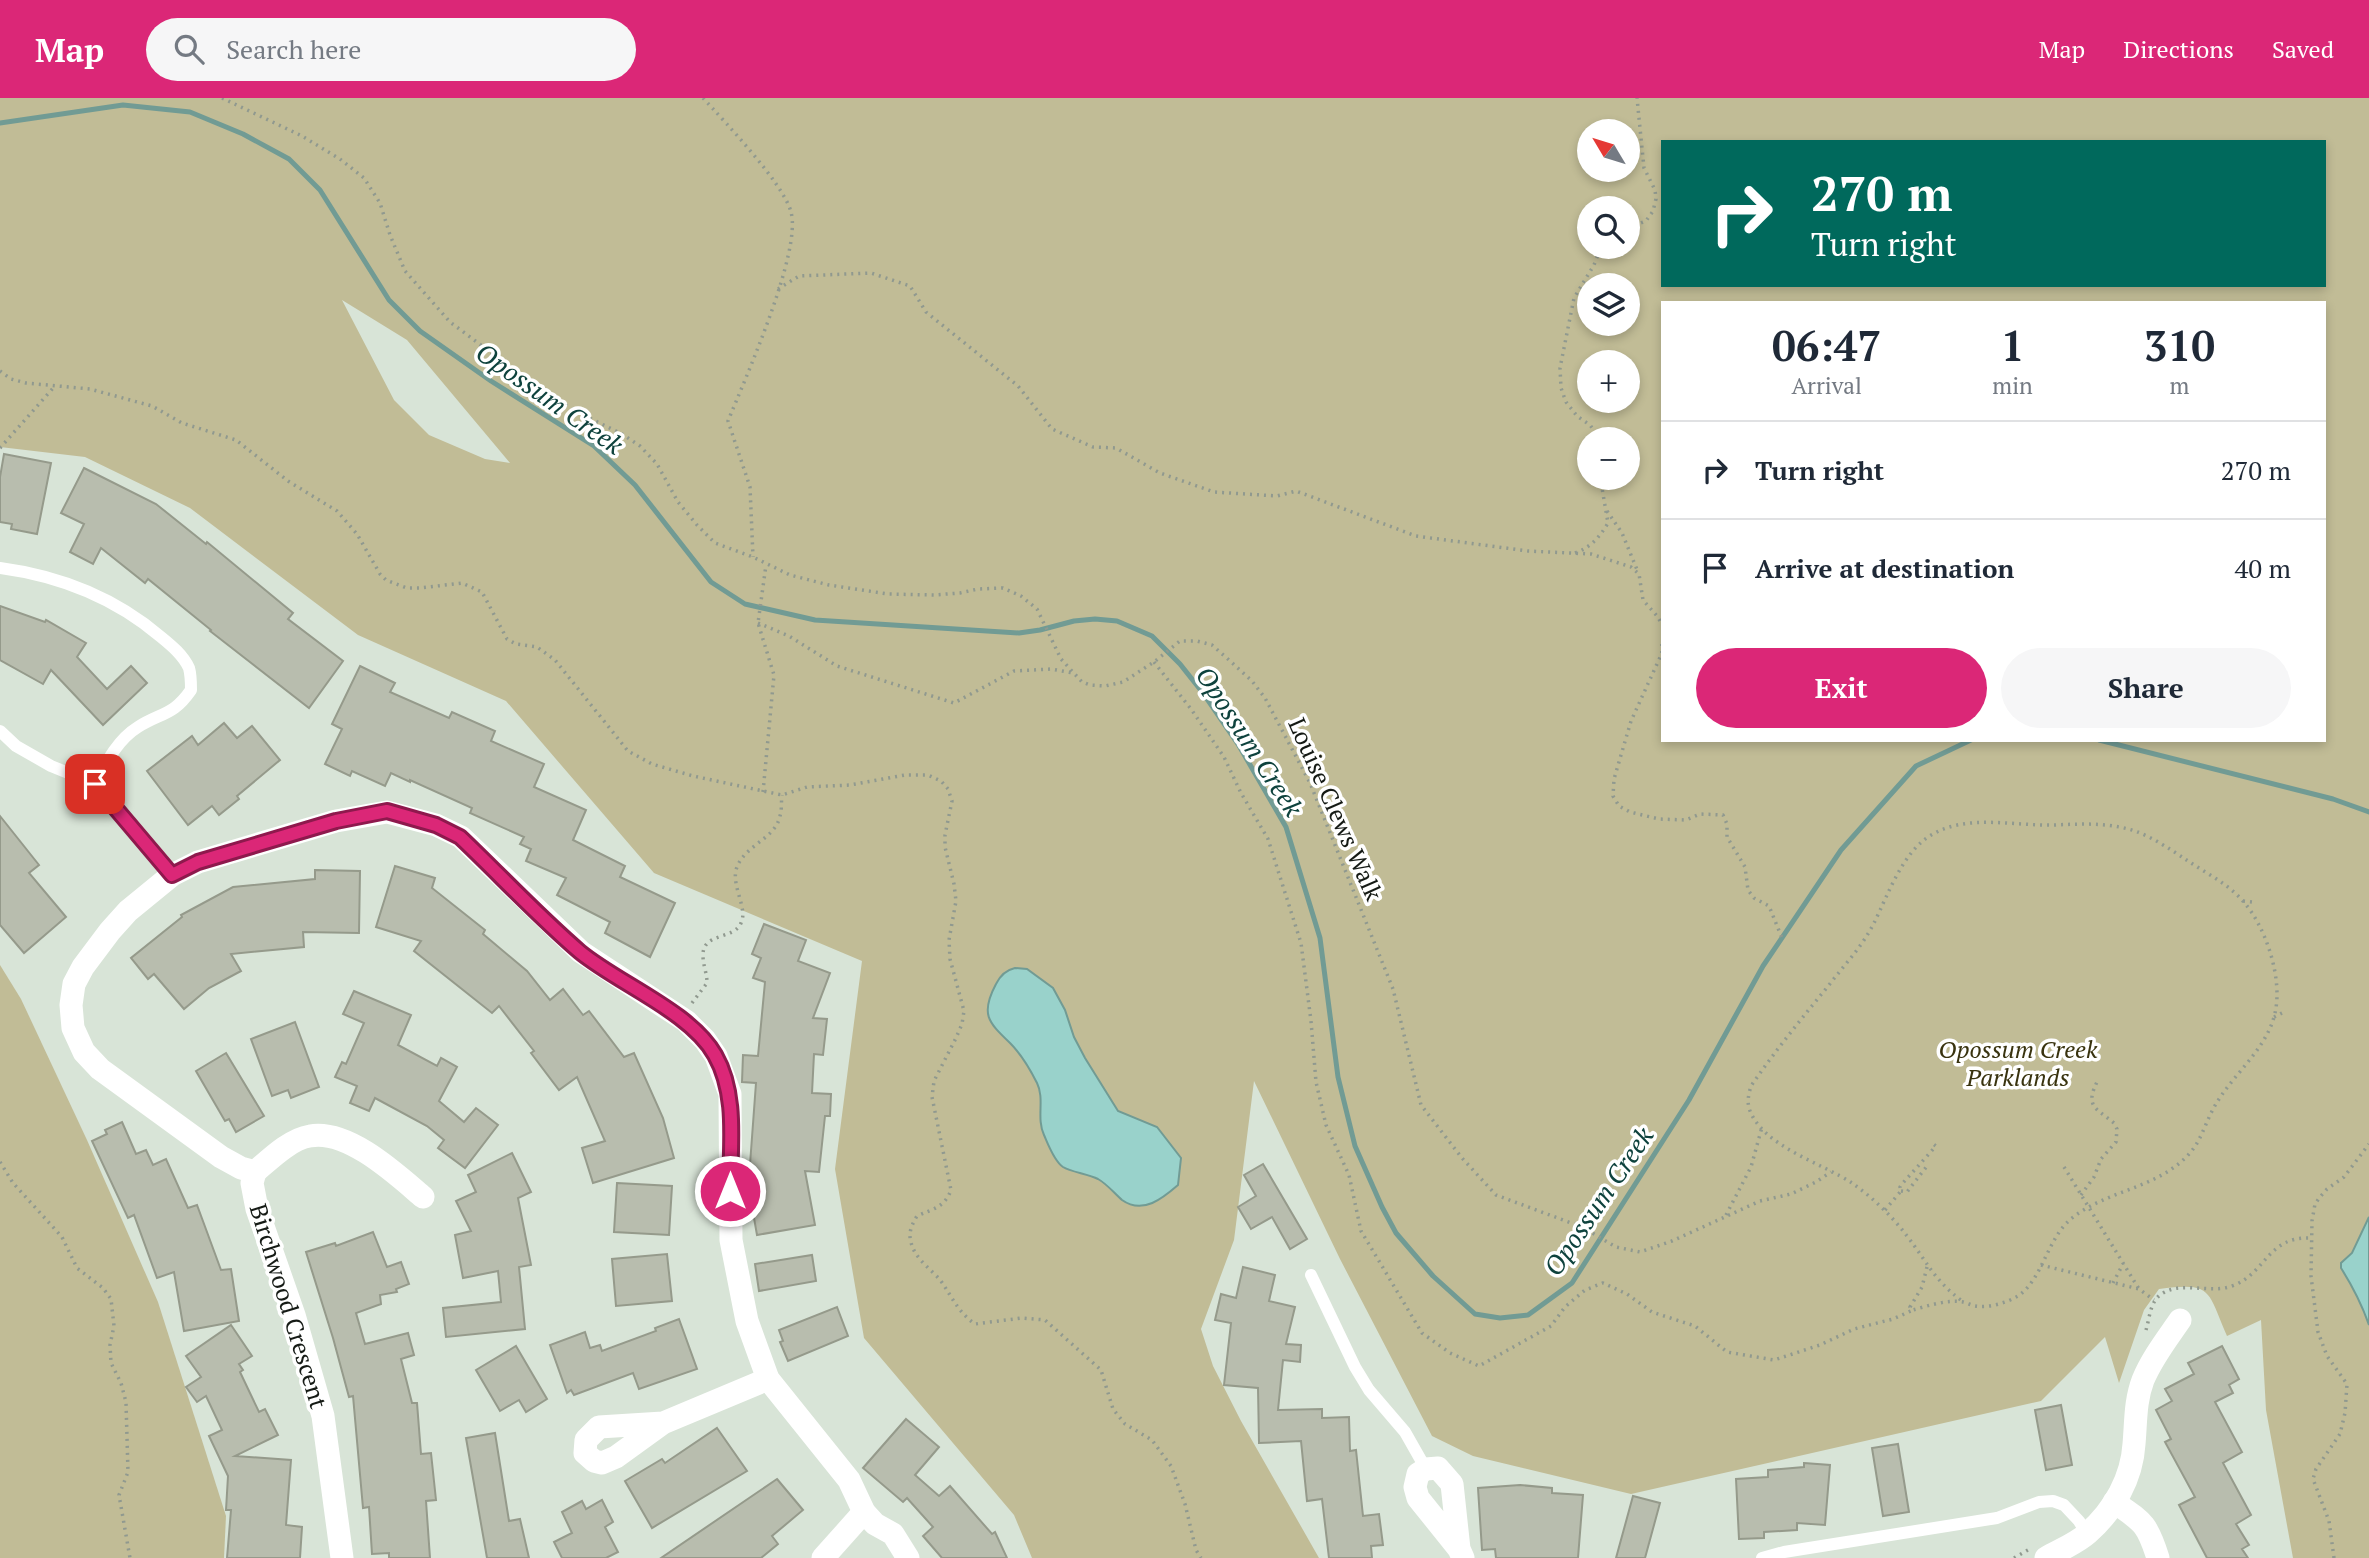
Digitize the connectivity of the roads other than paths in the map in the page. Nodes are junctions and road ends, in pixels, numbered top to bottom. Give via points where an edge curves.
1 (0, 568) edge
2 (0, 731) edge
3 (95, 784) junction
4 (172, 875) junction
5 (254, 1172) junction
6 (423, 1197) dead end
7 (1311, 1275) dead end
8 (2180, 1320) dead end
9 (768, 1379) junction
10 (663, 1423) dead end
11 (1426, 1469) junction
12 (2114, 1502) junction
13 (864, 1512) junction
14 (2087, 1534) junction
15 (1460, 1553) edge
16 (342, 1558) edge
17 (823, 1558) edge
18 (908, 1558) edge
19 (1762, 1558) edge
20 (2046, 1558) edge
21 (2158, 1558) edge

1 - 3 lane via 66,582 106,598 179,652 190,670 191,690 181,705 138,727 121,742
2 - 3 lane via 27,753
3 - 4 lane
4 - 5 street, Birchwood Crescent via 128,911 83,967 74,984 72,1028 84,1052 100,1069 221,1157
4 - 9 street, Birchwood Crescent via 190,864 387,811 460,837 582,953 686,1021 716,1056 730,1094 730,1240 747,1321
5 - 6 street via 282,1149 309,1136 335,1137 378,1158
5 - 16 street, Birchwood Crescent via 257,1209 323,1416
7 - 11 lane via 1355,1367
8 - 12 street via 2143,1380 2135,1410 2130,1474
9 - 10 street
9 - 13 street, Birchwood Crescent via 849,1480
11 - 15 street via 1438,1468 1452,1484
11 - 15 street via 1418,1474 1418,1498
12 - 14 street
12 - 21 street via 2143,1522
13 - 17 street
13 - 18 street, Birchwood Crescent via 893,1534
14 - 19 lane via 2064,1505 2039,1502 1997,1518
14 - 20 street

